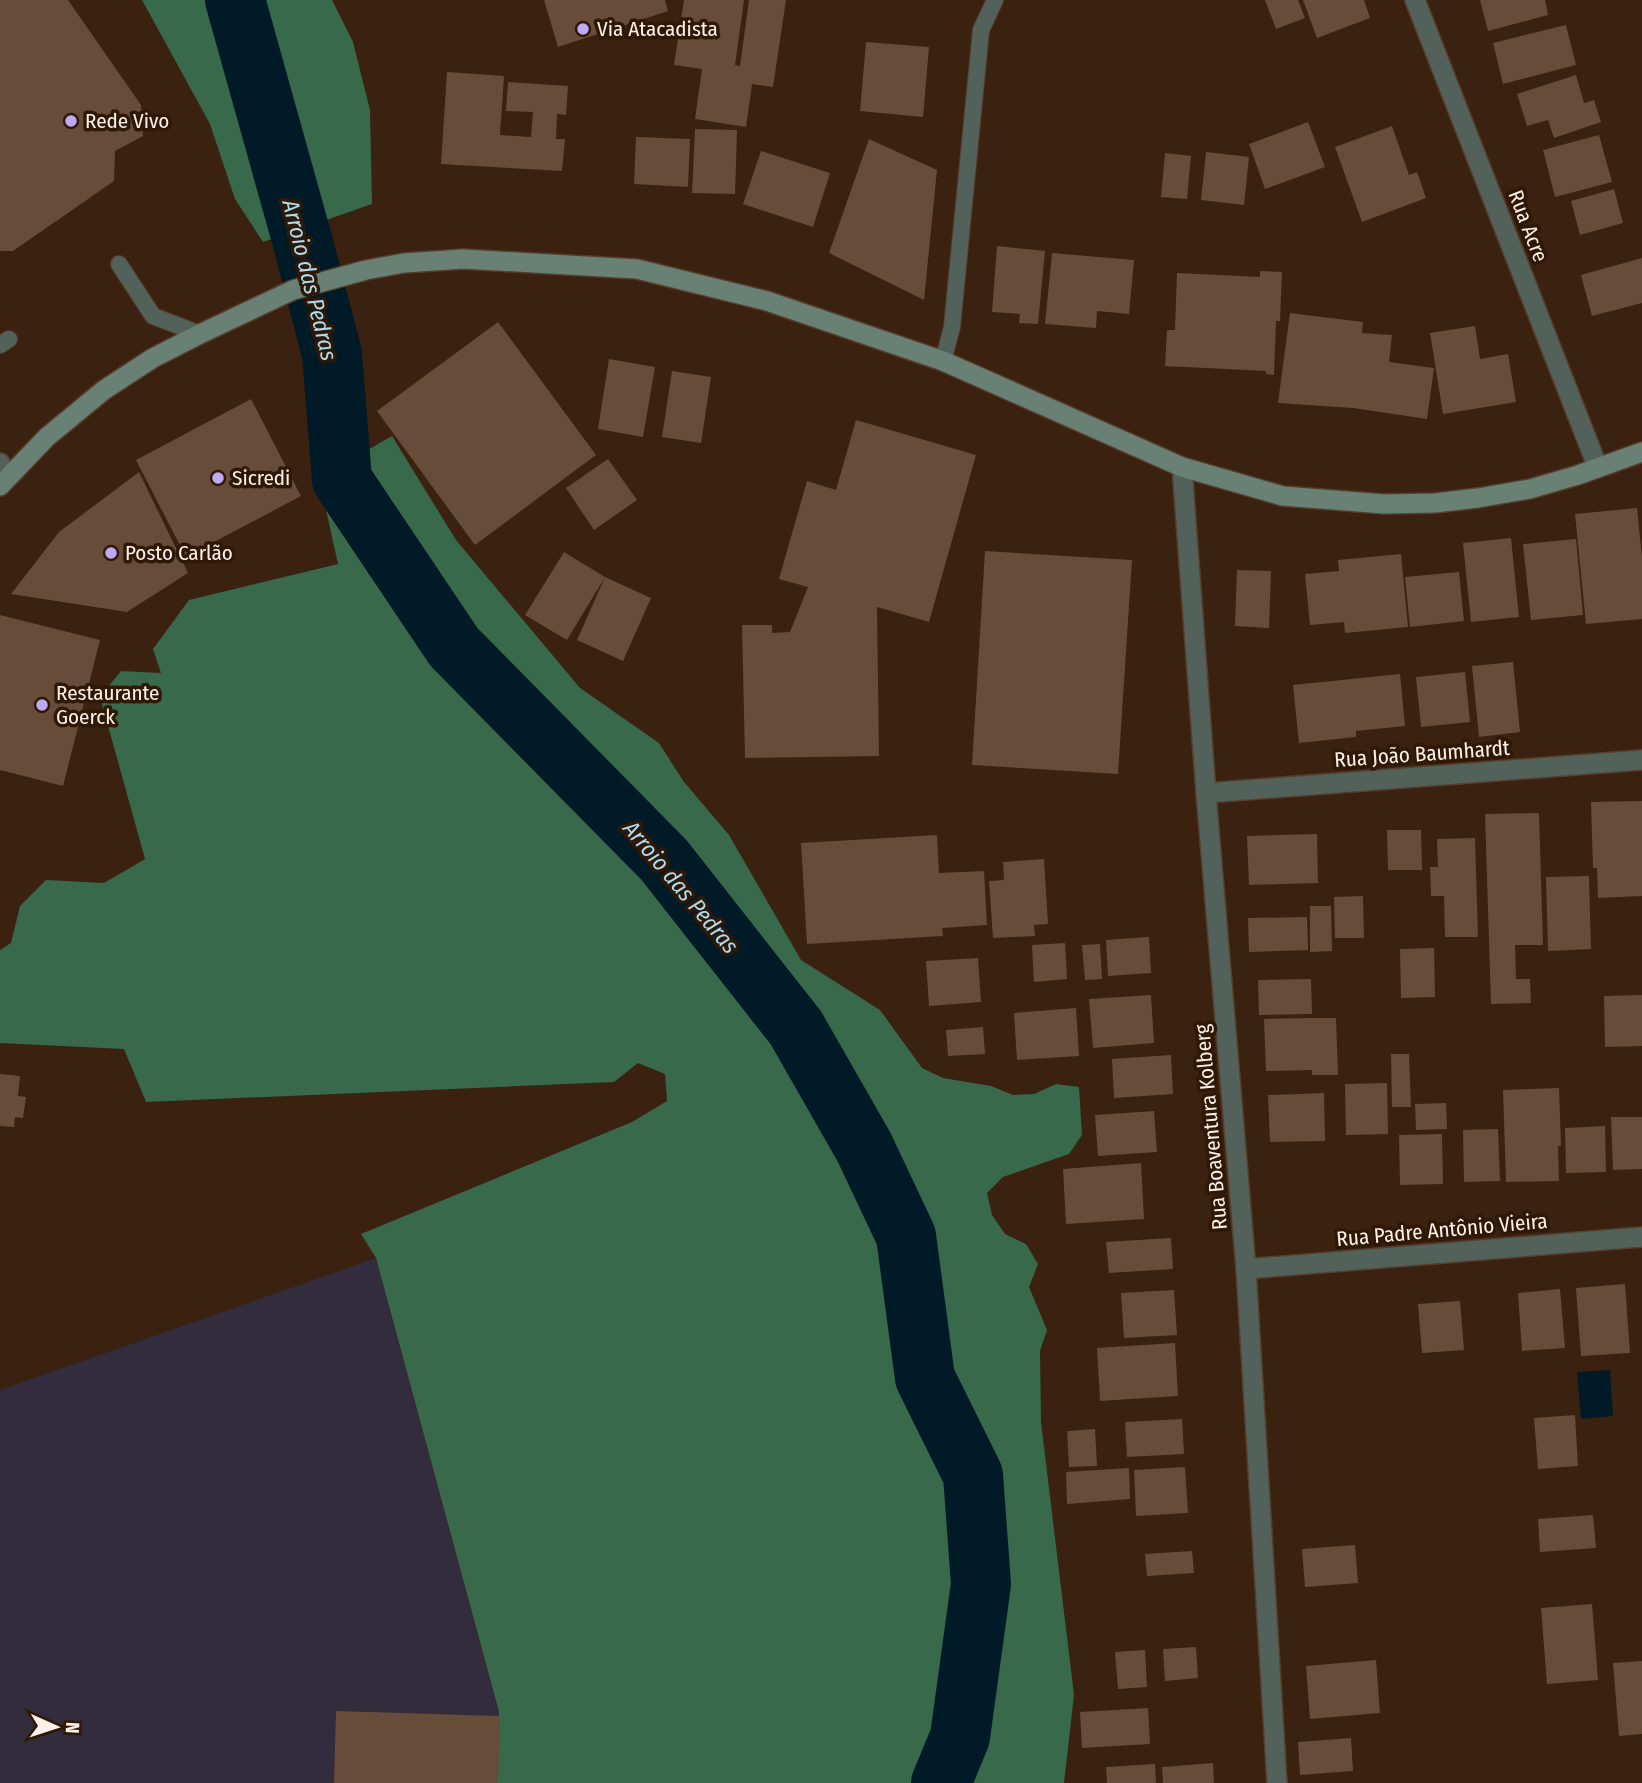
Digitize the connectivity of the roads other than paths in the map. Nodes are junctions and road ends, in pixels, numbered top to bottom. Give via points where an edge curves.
1 (995, 0) edge
2 (1415, 0) edge
3 (119, 264) dead end
4 (200, 334) junction
5 (943, 360) junction
6 (1642, 452) edge
7 (1182, 467) junction
8 (1598, 468) junction
9 (2, 475) edge
10 (1642, 760) edge
11 (1206, 793) junction
12 (1642, 1237) edge
13 (1245, 1269) junction
14 (1277, 1783) edge

1 - 5 lane via 981,30 952,327
2 - 8 street, Rua Acre
3 - 4 lane via 153,316
4 - 5 main road via 293,290 366,270 463,259 637,269 767,302
4 - 9 main road via 104,390
5 - 7 main road
6 - 8 main road
7 - 8 main road via 1283,496 1384,504 1478,498 1530,489
7 - 11 street, Rua Boaventura Kolberg
10 - 11 street, Rua João Baumhardt
11 - 13 street, Rua Boaventura Kolberg
12 - 13 street, Rua Padre Antônio Vieira
13 - 14 street, Rua Boaventura Kolberg

